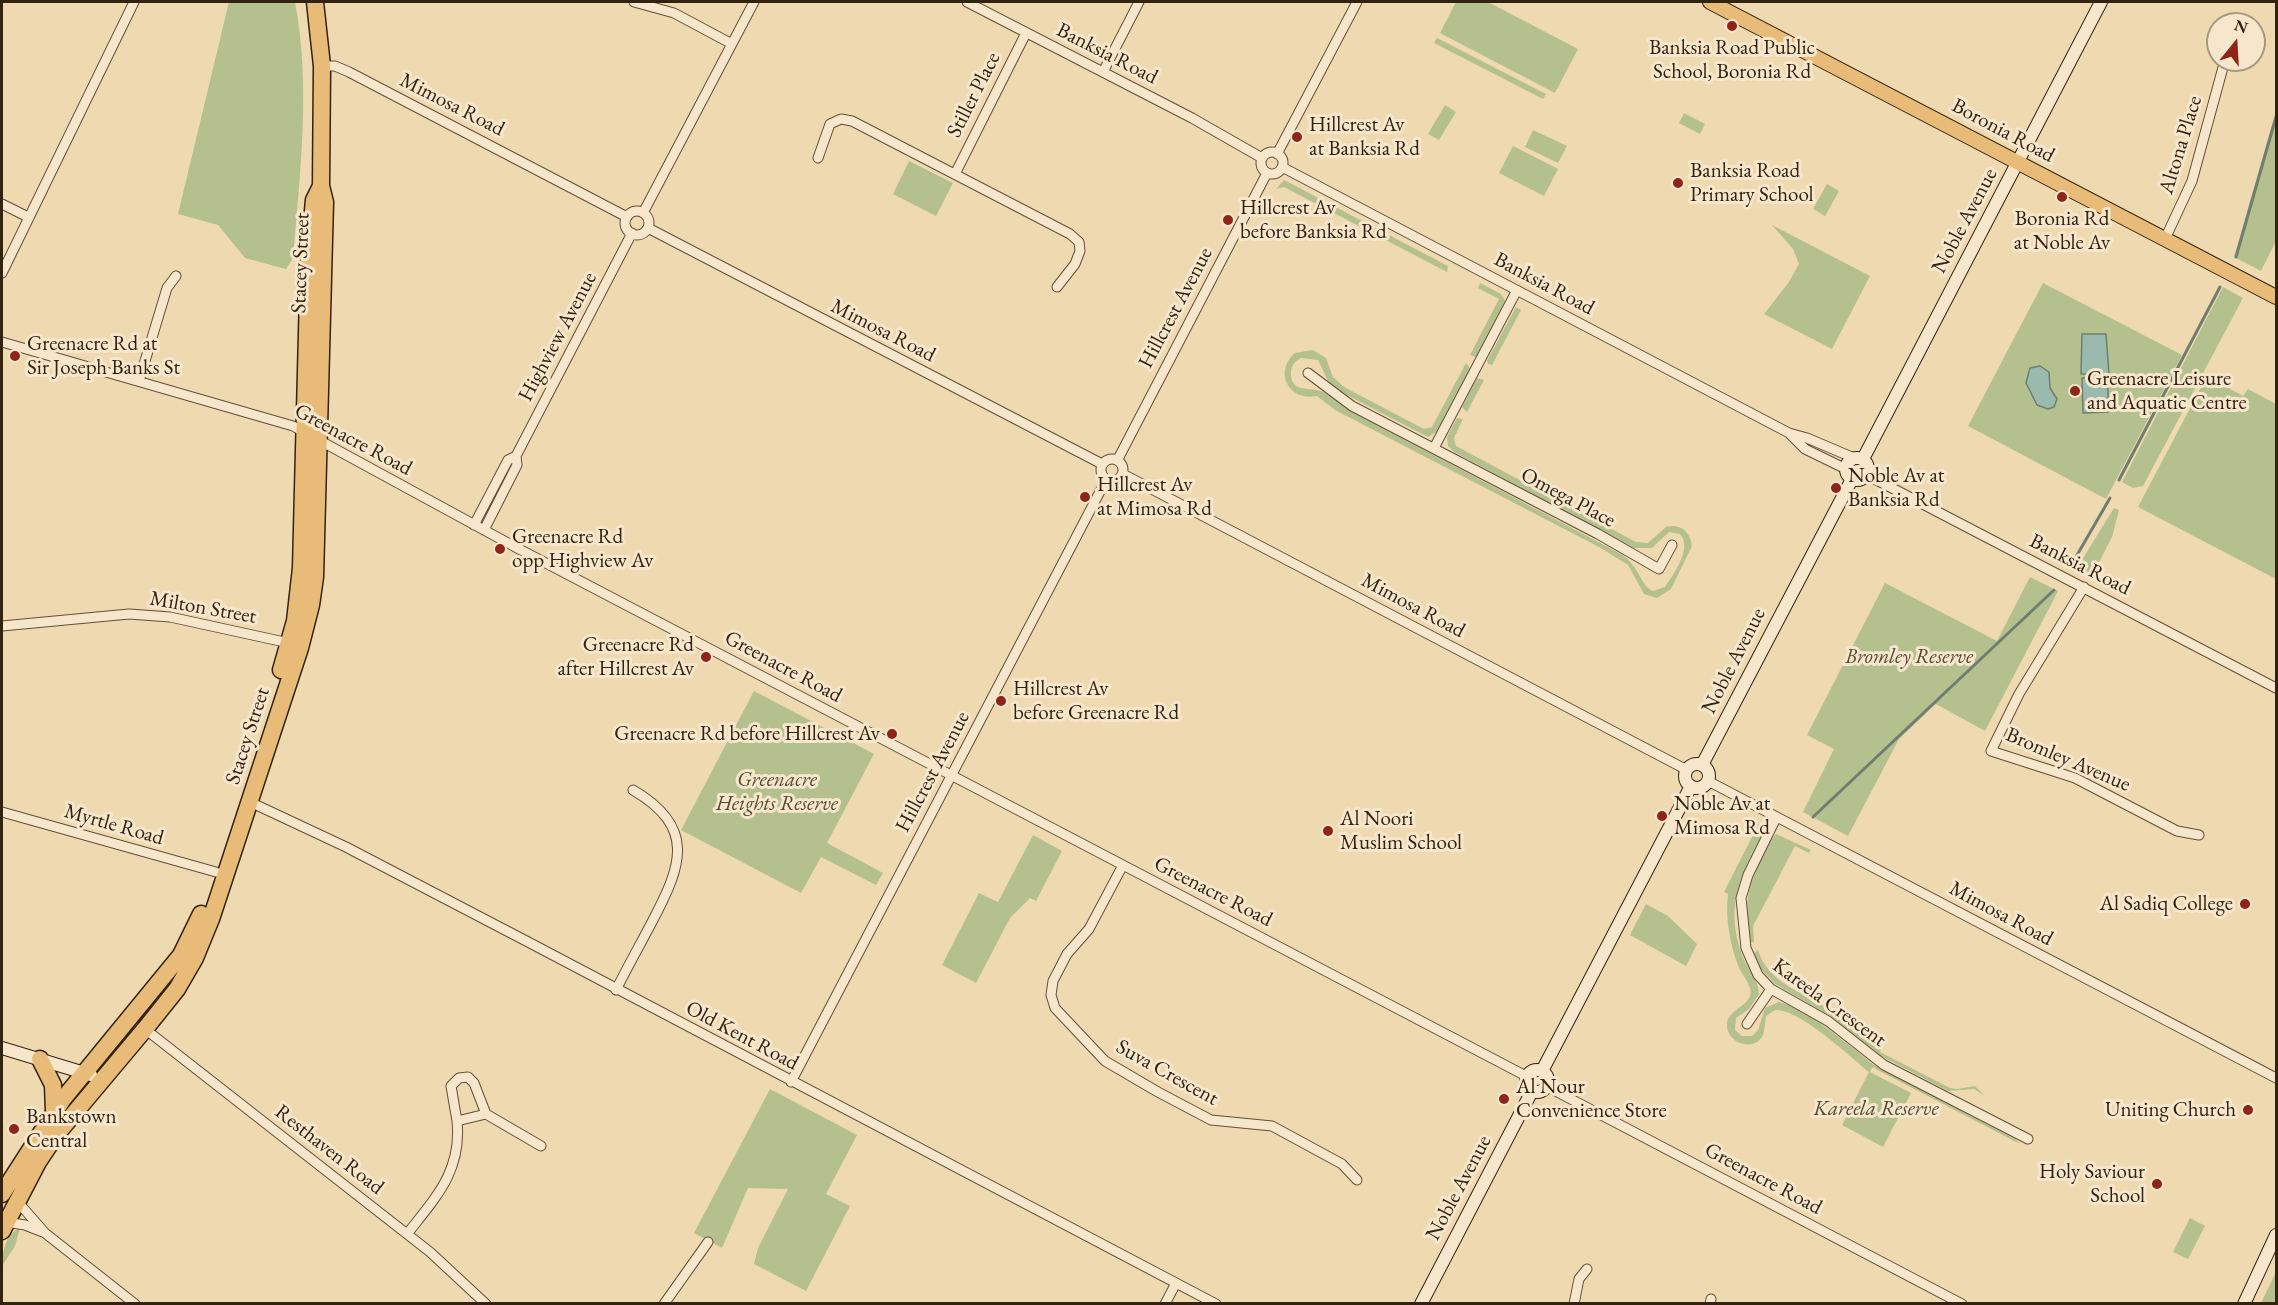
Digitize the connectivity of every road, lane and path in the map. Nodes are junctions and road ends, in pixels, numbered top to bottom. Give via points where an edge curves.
1 (134, 2) edge
2 (314, 2) edge
3 (634, 2) edge
4 (754, 2) edge
5 (967, 2) edge
6 (1139, 2) edge
7 (1357, 2) edge
8 (1710, 2) edge
9 (2101, 2) edge
10 (1026, 33) junction
11 (732, 44) junction
12 (322, 66) junction
13 (1103, 72) junction
14 (2222, 72) edge
15 (1277, 154) junction
16 (818, 158) dead end
17 (1262, 158) junction
18 (2018, 162) junction
19 (1282, 168) junction
20 (1267, 173) junction
21 (955, 174) junction
22 (321, 186) junction
23 (2, 204) edge
24 (643, 213) junction
25 (28, 217) junction
26 (627, 217) junction
27 (648, 228) junction
28 (632, 233) junction
29 (2165, 239) junction
30 (2, 273) edge
31 (176, 276) dead end
32 (1057, 287) dead end
33 (1517, 290) junction
34 (2277, 297) edge
35 (2, 342) edge
36 (1308, 373) dead end
37 (139, 381) junction
38 (304, 432) junction
39 (319, 440) junction
40 (1434, 448) junction
41 (516, 456) junction
42 (1118, 459) junction
43 (1102, 464) junction
44 (1854, 466) junction
45 (1123, 474) junction
46 (1867, 475) joint
47 (1106, 480) junction
48 (474, 525) junction
49 (484, 530) junction
50 (1672, 545) dead end
51 (2084, 587) junction
52 (2, 626) edge
53 (289, 643) junction
54 (2277, 688) edge
55 (1702, 765) junction
56 (1687, 770) junction
57 (951, 776) junction
58 (1708, 781) junction
59 (1691, 786) junction
60 (633, 790) dead end
61 (250, 802) junction
62 (2, 812) edge
63 (1776, 818) junction
64 (2199, 835) dead end
65 (1123, 865) junction
66 (216, 872) junction
67 (1771, 989) junction
68 (616, 990) junction
69 (1747, 1024) dead end
70 (145, 1029) junction
71 (2, 1048) edge
72 (40, 1059) junction
73 (1542, 1071) junction
74 (84, 1072) junction
75 (1527, 1076) junction
76 (2277, 1078) edge
77 (101, 1079) junction
78 (791, 1082) junction
79 (1546, 1086) junction
80 (1532, 1091) junction
81 (54, 1112) junction
82 (486, 1114) junction
83 (457, 1121) junction
84 (2028, 1139) dead end
85 (541, 1146) dead end
86 (1357, 1180) dead end
87 (2, 1194) edge
88 (17, 1201) junction
89 (4, 1227) edge
90 (45, 1233) junction
91 (407, 1234) junction
92 (2277, 1235) edge
93 (708, 1242) dead end
94 (1587, 1269) dead end
95 (1176, 1283) junction
96 (135, 1304) edge
97 (486, 1304) edge
98 (664, 1304) edge
99 (1165, 1304) edge
100 (1216, 1304) edge
101 (1421, 1304) edge
102 (1575, 1304) edge
103 (1962, 1304) edge
104 (2244, 1304) edge

1 - 25 street
2 - 12 highway, Stacey Street
3 - 11 street via 674,13
4 - 11 street
5 - 10 street, Banksia Road
6 - 13 street
7 - 15 street
8 - 18 main road, Boronia Road
9 - 18 street, Noble Avenue
10 - 13 street, Banksia Road
10 - 21 street, Stiller Place
11 - 24 street
12 - 22 highway, Stacey Street
12 - 26 street, Mimosa Road via 349,72
13 - 17 street, Banksia Road
14 - 29 street, Altona Place via 2192,181
15 - 17 street via 1267,153
15 - 19 street via 1283,161
16 - 21 street via 826,131 840,115
17 - 20 street via 1260,165
18 - 29 main road, Boronia Road
18 - 44 street, Noble Avenue
19 - 20 street via 1274,174
19 - 33 street, Banksia Road
20 - 42 street, Hillcrest Avenue
21 - 32 street via 1082,240 1075,264
22 - 38 highway, Stacey Street via 314,200 309,254
22 - 39 highway, Stacey Street via 325,202
23 - 25 street
24 - 26 street via 636,211
24 - 27 street via 649,219
25 - 30 street
26 - 28 street via 626,226
27 - 28 street via 641,234
27 - 43 street, Mimosa Road
28 - 41 street, Highview Avenue
29 - 34 main road, Boronia Road
31 - 37 street via 167,288
33 - 40 street
33 - 44 street, Banksia Road via 1789,433 1805,449
35 - 37 street, Greenacre Road
36 - 40 street, Omega Place via 1342,400
37 - 38 street, Greenacre Road via 282,422
38 - 39 street, Greenacre Road
38 - 53 highway, Stacey Street via 301,568
39 - 48 street, Greenacre Road
39 - 61 highway, Stacey Street via 311,605
40 - 50 street, Omega Place via 1659,569
41 - 48 street, Highview Avenue via 508,460
41 - 49 street, Highview Avenue via 518,465
42 - 43 street via 1111,458
42 - 45 street via 1124,467
43 - 47 street
44 - 46 street via 1862,479
44 - 55 street, Noble Avenue
45 - 47 street via 1114,481
45 - 56 street, Mimosa Road
46 - 51 street, Banksia Road
47 - 57 street, Hillcrest Avenue
48 - 49 street, Greenacre Road
49 - 57 street, Greenacre Road
51 - 54 street, Banksia Road
51 - 64 street, Bromley Avenue via 2019,694 1991,751 2074,778 2177,831
52 - 53 street, Milton Street via 129,614 170,617
53 - 66 highway, Stacey Street
55 - 56 street
55 - 58 street via 1708,770
56 - 59 street via 1685,777
57 - 65 street, Greenacre Road
57 - 78 street, Hillcrest Avenue
58 - 59 street via 1699,788
58 - 63 street, Mimosa Road
59 - 73 street
60 - 68 street via 668,819 678,858 672,883
61 - 68 street, Old Kent Road via 346,847
61 - 70 highway, Stacey Street via 195,958 177,989
62 - 66 street, Myrtle Road
63 - 67 street, Kareela Crescent via 1748,875 1740,906 1748,954 1758,975
63 - 76 street, Mimosa Road
65 - 75 street, Greenacre Road
65 - 86 street, Suva Crescent via 1089,929 1067,954 1053,981 1051,995 1055,1008 1106,1061 1158,1092 1219,1122 1272,1126 1342,1164
66 - 74 highway, Stacey Street via 199,922 181,955
67 - 69 street
67 - 84 street, Kareela Crescent via 1820,1016 1884,1065
68 - 78 street, Old Kent Road
70 - 77 highway, Stacey Street
70 - 91 street, Resthaven Road
71 - 72 street
72 - 74 street
72 - 81 highway via 53,1085
73 - 75 street via 1535,1070
73 - 79 street via 1547,1076
74 - 77 street
74 - 81 highway, Stacey Street
75 - 80 street via 1526,1083
77 - 88 highway, Stacey Street via 56,1135
78 - 95 street, Old Kent Road
79 - 80 street via 1542,1091
79 - 103 street, Greenacre Road
80 - 101 street, Noble Avenue
81 - 87 highway, Stacey Street
82 - 83 street
82 - 83 street via 472,1079 459,1078 451,1086
82 - 85 street
83 - 91 street via 458,1144 451,1174
88 - 89 highway, Stacey Street
88 - 90 street
89 - 90 street via 25,1225
90 - 96 street
91 - 97 street, Resthaven Road
92 - 104 street
93 - 98 street
94 - 102 street via 1579,1279
95 - 99 street
95 - 100 street, Old Kent Road

